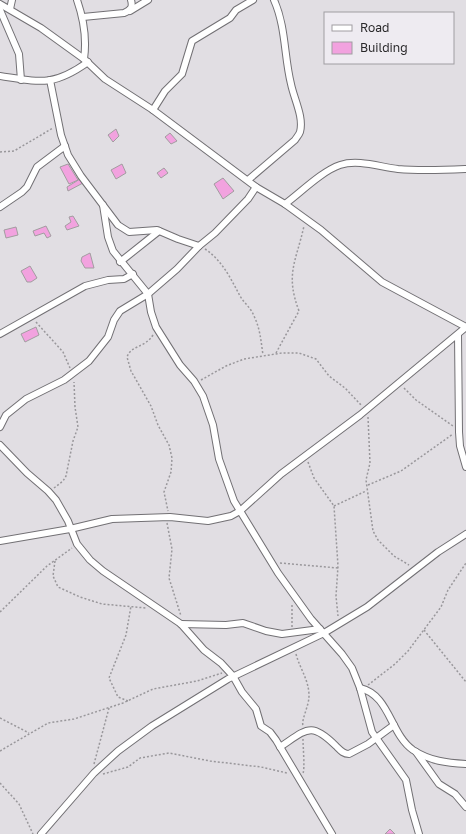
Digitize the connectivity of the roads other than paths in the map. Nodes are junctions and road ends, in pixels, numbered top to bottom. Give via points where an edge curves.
1 (12, 0) edge
2 (77, 0) edge
3 (132, 0) edge
4 (148, 0) edge
5 (253, 0) edge
6 (274, 0) edge
7 (0, 4) edge
8 (10, 9) junction
9 (0, 10) edge
10 (130, 11) junction
11 (83, 17) junction
12 (86, 60) junction
13 (0, 76) edge
14 (21, 80) junction
15 (50, 80) junction
16 (153, 110) junction
17 (65, 146) junction
18 (466, 169) edge
19 (248, 180) junction
20 (256, 187) junction
21 (285, 204) junction
22 (103, 205) junction
23 (0, 207) edge
24 (159, 231) junction
25 (199, 246) junction
26 (120, 262) junction
27 (133, 274) junction
28 (148, 294) junction
29 (466, 327) edge
30 (0, 334) edge
31 (458, 335) junction
32 (0, 427) edge
33 (0, 445) edge
34 (466, 467) edge
35 (240, 511) junction
36 (70, 529) junction
37 (466, 534) edge
38 (0, 541) edge
39 (181, 624) junction
40 (322, 631) junction
41 (232, 674) junction
42 (360, 688) junction
43 (394, 725) junction
44 (376, 738) junction
45 (280, 747) junction
46 (415, 751) junction
47 (466, 764) edge
48 (466, 807) edge
49 (41, 834) edge
50 (332, 834) edge
51 (419, 834) edge

1 - 8 street
2 - 11 street
3 - 10 street
4 - 10 street
5 - 16 street via 236,10 230,18 192,41 182,74
6 - 19 street via 285,37 291,83 300,114 300,132 295,140
7 - 8 street
8 - 12 street
9 - 14 street via 19,54
10 - 11 street
11 - 12 street
12 - 15 street via 60,79
12 - 16 street via 105,78
13 - 14 street
14 - 15 street
15 - 17 street
16 - 19 street
17 - 22 street via 75,168
17 - 23 street via 38,167 22,192
18 - 21 street via 438,171 358,164 340,165
19 - 20 street
20 - 21 street
20 - 25 street via 248,199
21 - 29 street via 321,230 389,288
22 - 24 street via 111,217 129,232 152,229
22 - 26 street via 108,237
24 - 25 street
24 - 26 street
25 - 28 street
26 - 27 street
27 - 28 street
27 - 30 street via 124,279 88,284
28 - 32 street via 120,311 103,344 89,361 54,386 26,399 6,416
28 - 35 street via 156,327 203,396 213,425 219,459
29 - 31 street
31 - 34 street via 459,431
31 - 35 street via 366,410 276,478
33 - 36 street via 48,490 62,509
35 - 36 street via 214,521 168,517 112,518
35 - 40 street via 270,561
36 - 38 street
36 - 39 street via 77,544 96,565
37 - 40 street via 417,568 382,597 336,626
39 - 40 street via 243,623 271,632
39 - 41 street via 204,650
40 - 41 street via 294,647
40 - 42 street via 347,661
41 - 45 street via 256,709 261,726 270,732
41 - 49 street via 118,751 88,779
42 - 43 street via 377,696
42 - 44 street
43 - 44 street
43 - 46 street
44 - 45 street via 354,752 345,754 320,732 312,730
44 - 51 street via 406,780
45 - 50 street
46 - 47 street via 436,761
46 - 48 street via 439,784 456,794

